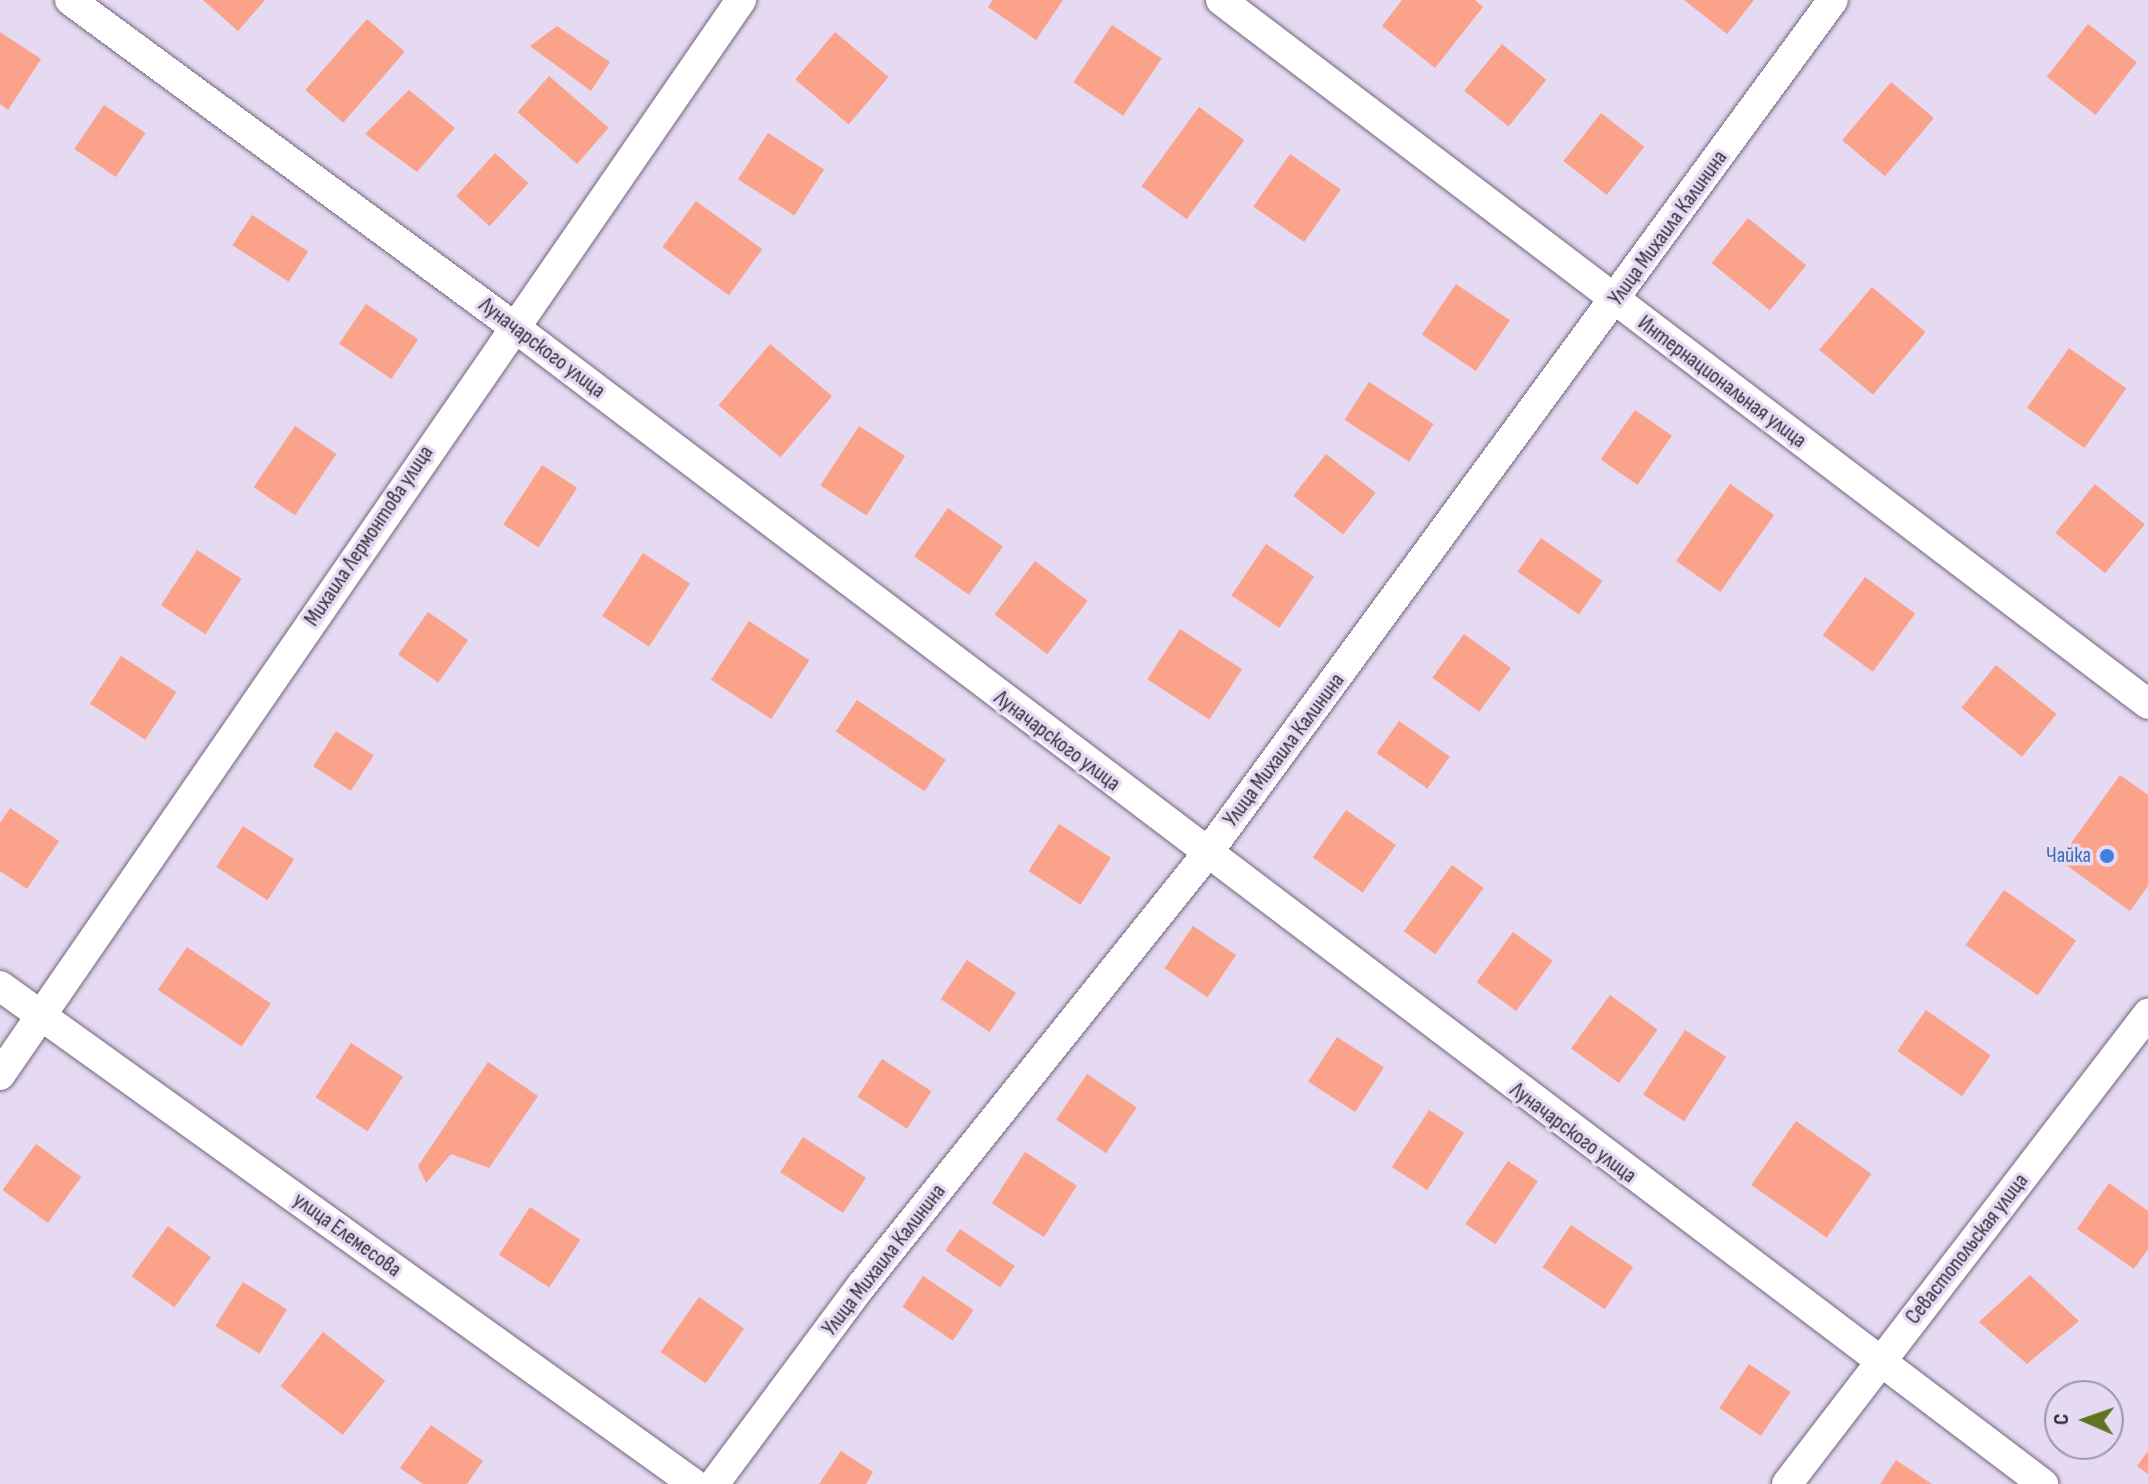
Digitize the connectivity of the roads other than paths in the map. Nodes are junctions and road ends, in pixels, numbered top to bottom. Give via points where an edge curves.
1 (70, 0) edge
2 (741, 0) edge
3 (1221, 0) edge
4 (1833, 0) edge
5 (1616, 301) junction
6 (513, 326) junction
7 (2148, 704) edge
8 (1206, 855) junction
9 (0, 986) edge
10 (2148, 1014) edge
11 (40, 1016) junction
12 (0, 1075) edge
13 (1879, 1364) junction
14 (694, 1484) edge
15 (714, 1484) edge
16 (1787, 1484) edge
17 (2043, 1484) edge

1 - 6 street, Луначарского улица
2 - 6 street, Михаила Лермонтова улица
3 - 5 street, Интернациональная улица
4 - 5 street, Улица Михаила Калинина
5 - 7 street, Интернациональная улица
5 - 8 street, Улица Михаила Калинина
6 - 8 street, Луначарского улица
6 - 11 street, Михаила Лермонтова улица
8 - 13 street, Луначарского улица
8 - 15 street, Улица Михаила Калинина via 862,1285
9 - 11 street, улица Елемесова
10 - 13 street, Севастопольская улица
11 - 12 street, Михаила Лермонтова улица
11 - 14 street, улица Елемесова
13 - 16 street, Севастопольская улица
13 - 17 street, Луначарского улица

